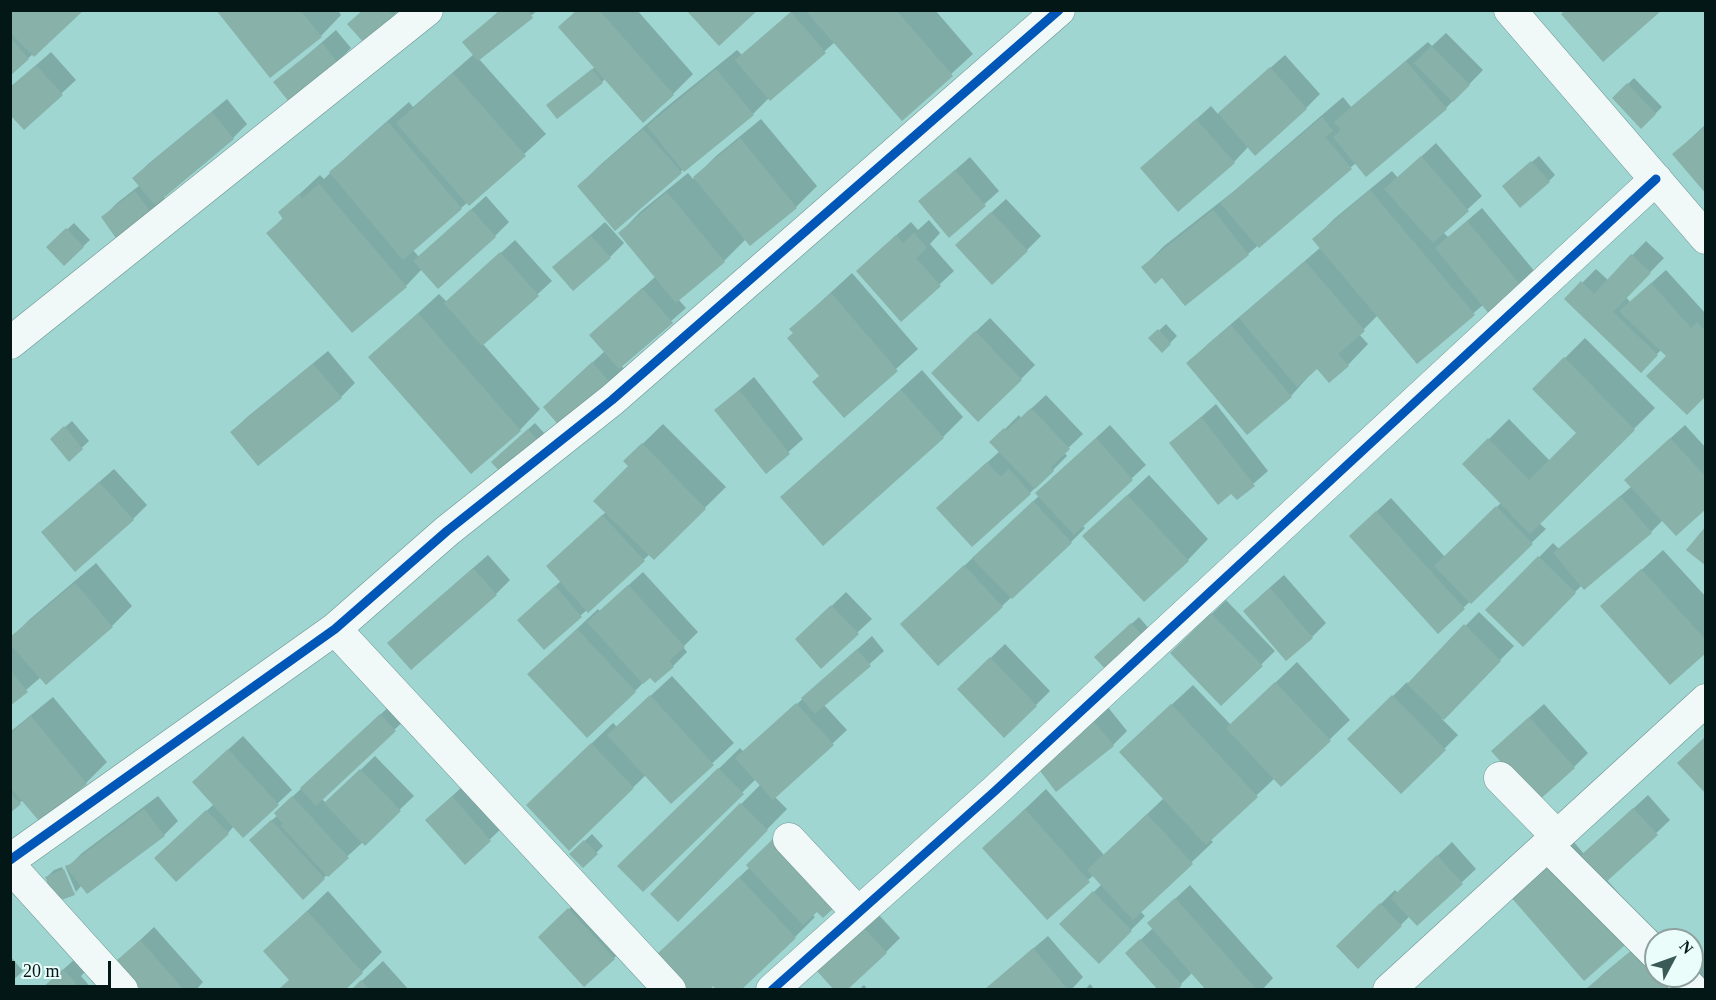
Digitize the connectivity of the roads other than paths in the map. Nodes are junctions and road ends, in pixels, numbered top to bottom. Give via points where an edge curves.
1 (427, 10) edge
2 (1059, 10) edge
3 (1510, 10) edge
4 (1656, 179) junction
5 (1706, 238) edge
6 (10, 343) edge
7 (335, 629) junction
8 (1706, 700) edge
9 (1500, 778) dead end
10 (789, 839) dead end
11 (1552, 841) junction
12 (10, 860) edge
13 (10, 866) edge
14 (858, 913) junction
15 (1644, 941) edge
16 (122, 990) edge
17 (670, 990) edge
18 (772, 990) edge
19 (1389, 990) edge

1 - 6 street
2 - 7 street via 621,393 447,531
3 - 4 street
4 - 5 street
4 - 14 street
7 - 12 street
7 - 17 street
8 - 11 street
9 - 11 street
10 - 14 street
11 - 15 street
11 - 19 street
13 - 16 street
14 - 18 street

